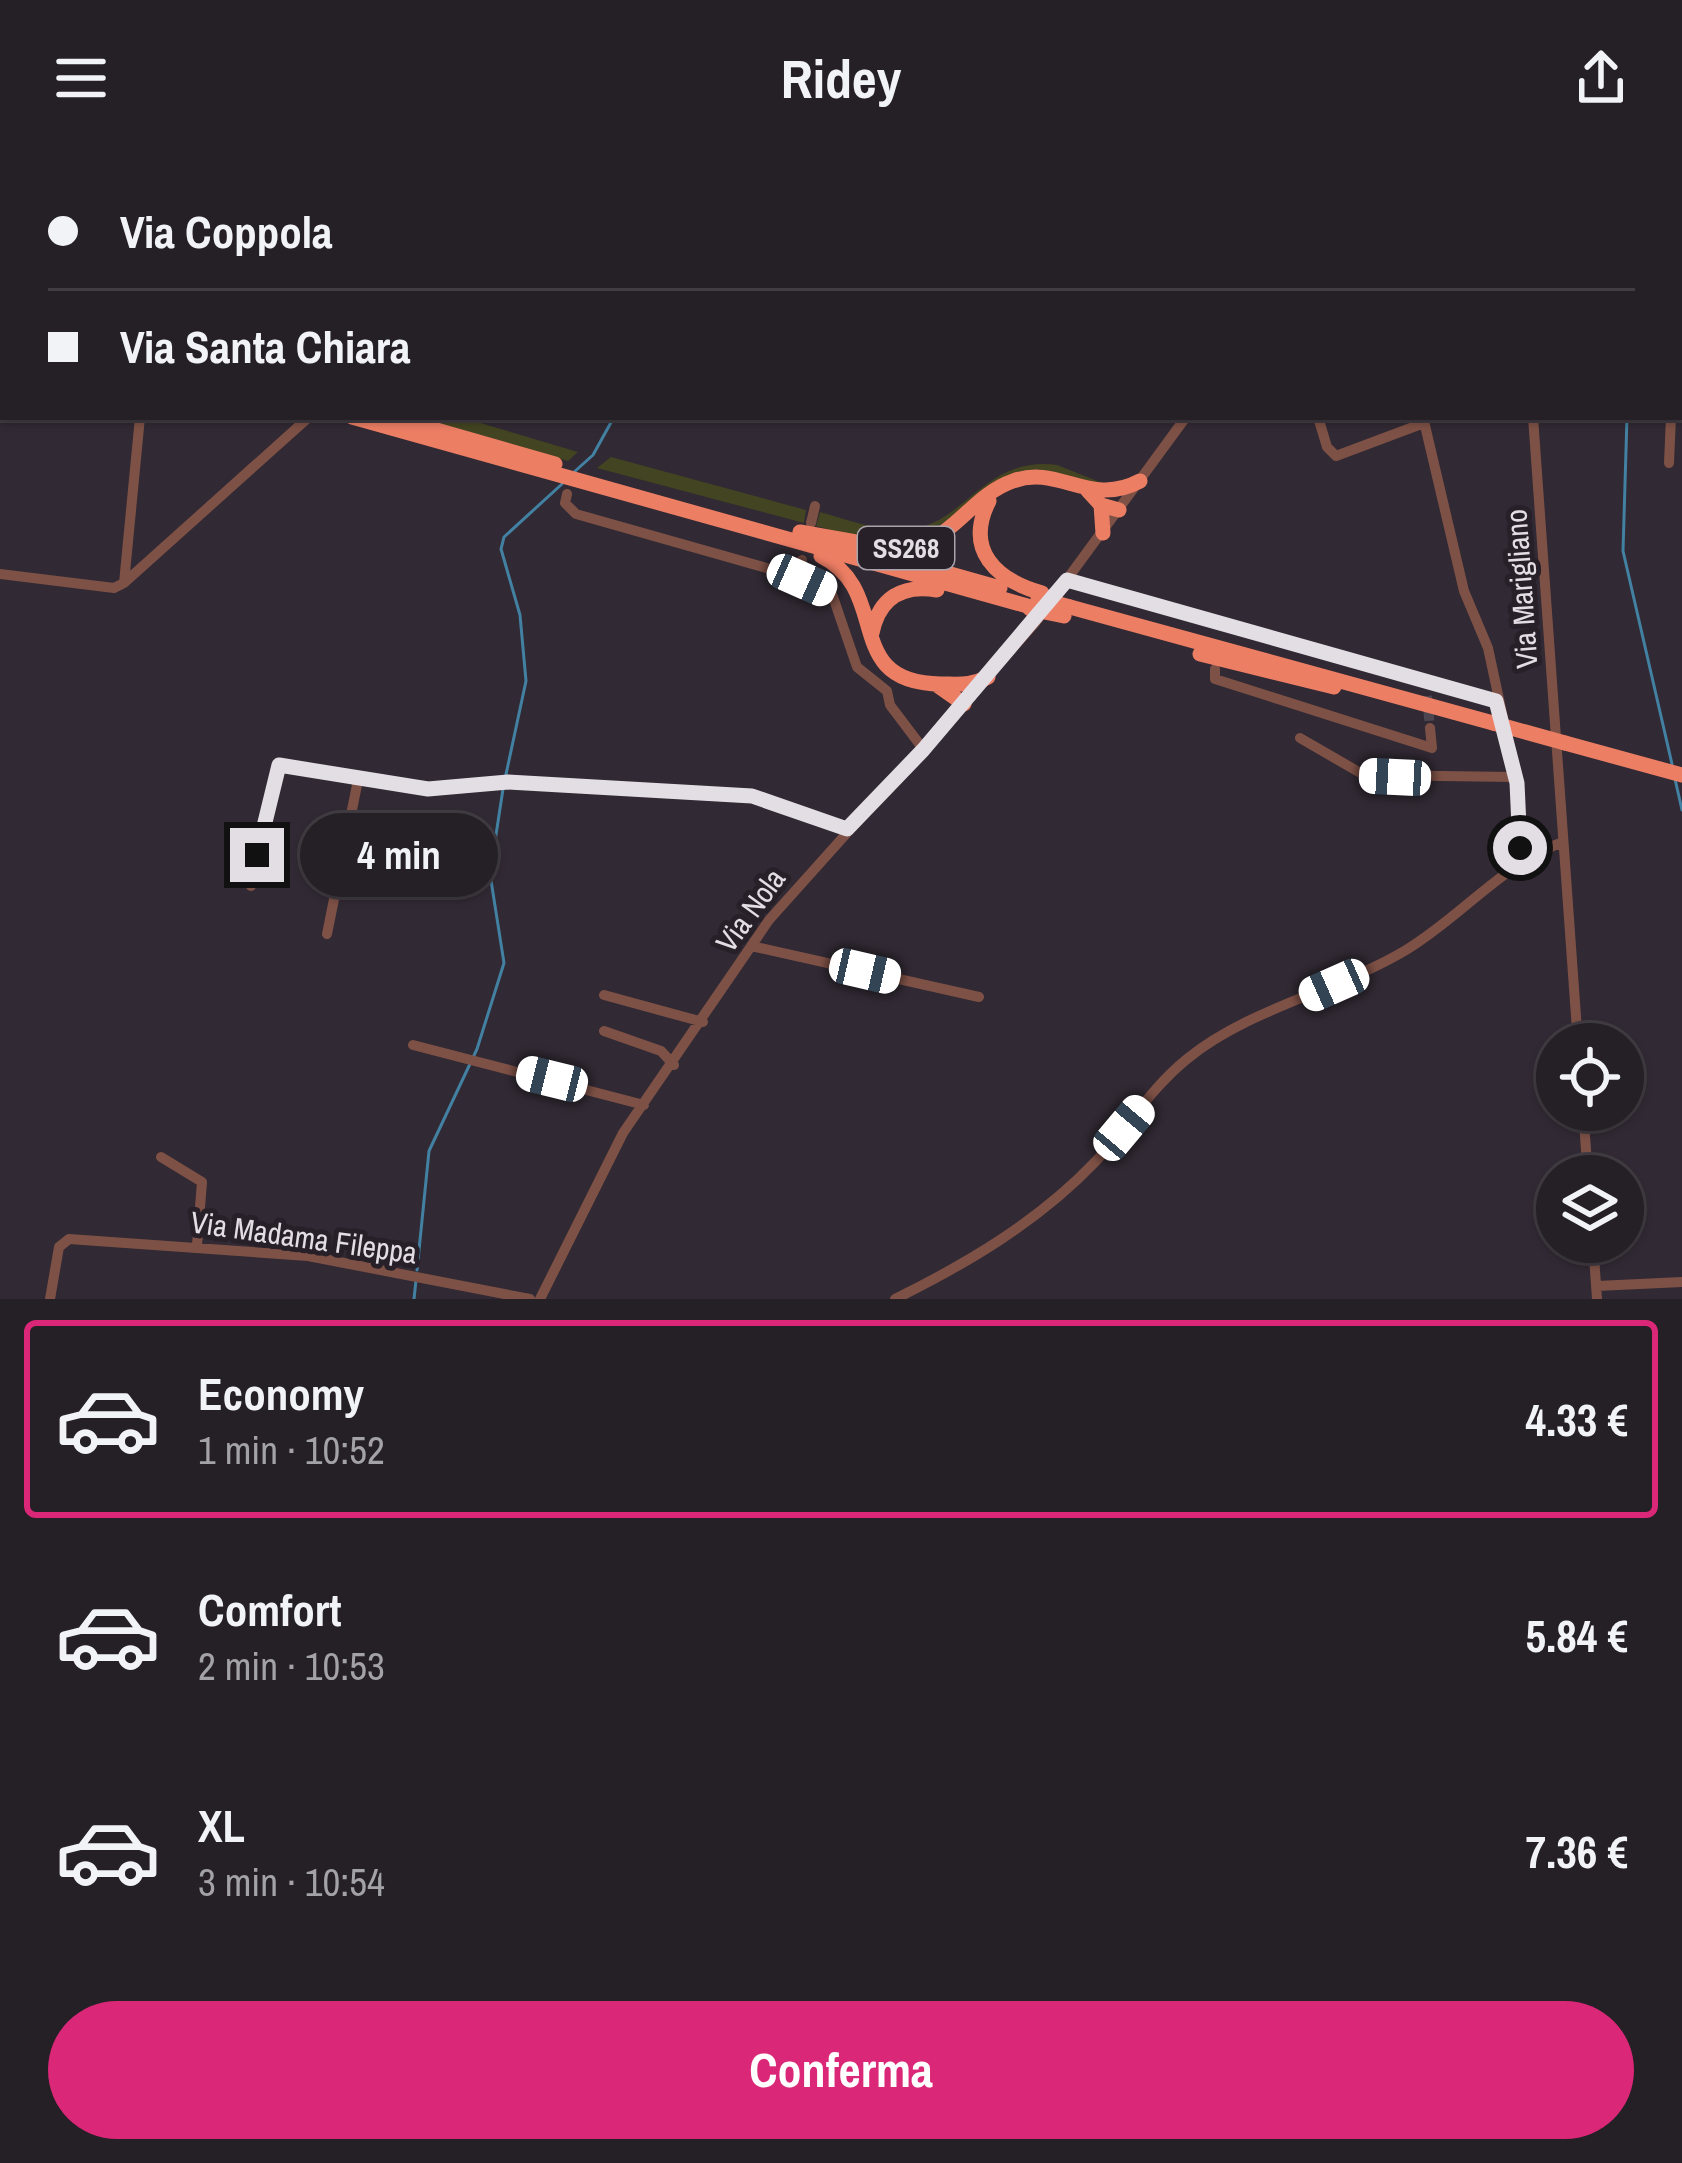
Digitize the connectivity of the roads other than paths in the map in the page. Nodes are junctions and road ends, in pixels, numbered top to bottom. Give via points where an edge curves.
1 (140, 420) edge
2 (306, 420) edge
3 (363, 420) edge
4 (400, 420) edge
5 (1184, 420) edge
6 (1319, 420) edge
7 (1423, 420) edge
8 (1533, 420) edge
9 (1671, 420) edge
10 (1669, 463) dead end
11 (558, 471) junction
12 (591, 480) junction
13 (1140, 481) junction
14 (994, 493) junction
15 (567, 494) dead end
16 (1104, 499) junction
17 (815, 506) dead end
18 (1120, 509) junction
19 (713, 519) junction
20 (806, 527) junction
21 (1103, 533) junction
22 (802, 560) dead end
23 (0, 574) edge
24 (800, 580) junction
25 (1067, 580) junction
26 (124, 583) junction
27 (1035, 602) junction
28 (1069, 608) junction
29 (1223, 625) junction
30 (1220, 640) dead end
31 (871, 642) junction
32 (1215, 669) dead end
33 (988, 677) joint
34 (1426, 680) junction
35 (959, 701) junction
36 (1496, 701) junction
37 (1431, 702) junction
38 (1430, 728) dead end
39 (1300, 738) dead end
40 (923, 750) junction
41 (1682, 775) edge
42 (1516, 777) junction
43 (358, 780) junction
44 (847, 829) junction
45 (1563, 842) junction
46 (1523, 861) junction
47 (251, 886) dead end
48 (327, 934) dead end
49 (751, 946) junction
50 (604, 995) dead end
51 (980, 997) dead end
52 (703, 1022) junction
53 (1576, 1023) edge
54 (604, 1031) dead end
55 (413, 1045) dead end
56 (674, 1065) junction
57 (644, 1105) junction
58 (161, 1157) dead end
59 (197, 1245) junction
60 (1595, 1263) edge
61 (1682, 1282) edge
62 (1597, 1293) edge
63 (50, 1299) edge
64 (530, 1299) edge
65 (540, 1299) edge
66 (895, 1299) edge

1 - 26 street
2 - 26 street
3 - 11 highway, SS268
4 - 11 highway, SS268
5 - 13 street
6 - 7 street via 1336,456
7 - 36 street
8 - 45 street, Via Marigliano
9 - 10 street
11 - 12 highway, SS268
12 - 19 highway, SS268
12 - 20 highway, SS268
13 - 16 highway
13 - 18 street
14 - 16 highway, SS268 via 1029,477
14 - 20 highway, SS268 via 949,532 914,548
14 - 27 highway, SS268 via 982,515 983,553
15 - 24 street via 576,514
16 - 18 highway
16 - 21 highway
17 - 20 street
18 - 21 street
19 - 27 highway, SS268
19 - 31 highway, SS268 via 848,572 863,598
20 - 27 highway, SS268
21 - 25 street
22 - 24 street
23 - 26 street
24 - 40 street via 832,594 857,667 887,691
25 - 29 street
25 - 33 street
27 - 28 highway, SS268, bridge
27 - 31 highway, SS268 via 908,589 882,604
28 - 37 highway, SS268
28 - 37 highway, SS268 via 1271,674
29 - 30 street
29 - 34 street
31 - 35 highway via 893,673
32 - 38 street via 1215,679 1432,748
33 - 35 highway
34 - 36 street
34 - 37 street
35 - 40 street, Via Nola
36 - 42 street
37 - 41 highway, SS268, bridge
39 - 42 street via 1364,776
40 - 44 street, Via Nola
42 - 46 street
43 - 44 street via 428,789 508,782 752,796
43 - 47 street via 277,767
43 - 48 street
44 - 49 street, Via Nola
45 - 46 street
45 - 53 street, Via Marigliano
46 - 66 street via 1408,949 1195,1052 1053,1199 978,1257
49 - 51 street
49 - 52 street, Via Nola
50 - 52 street
52 - 56 street, Via Nola
54 - 56 street via 661,1051
55 - 57 street
56 - 57 street, Via Nola
57 - 65 street, Via Nola
58 - 59 street via 202,1182
59 - 63 street, Via Madama Fileppa via 69,1239 58,1247
59 - 64 street, Via Madama Fileppa via 325,1259
60 - 62 street
61 - 62 street

